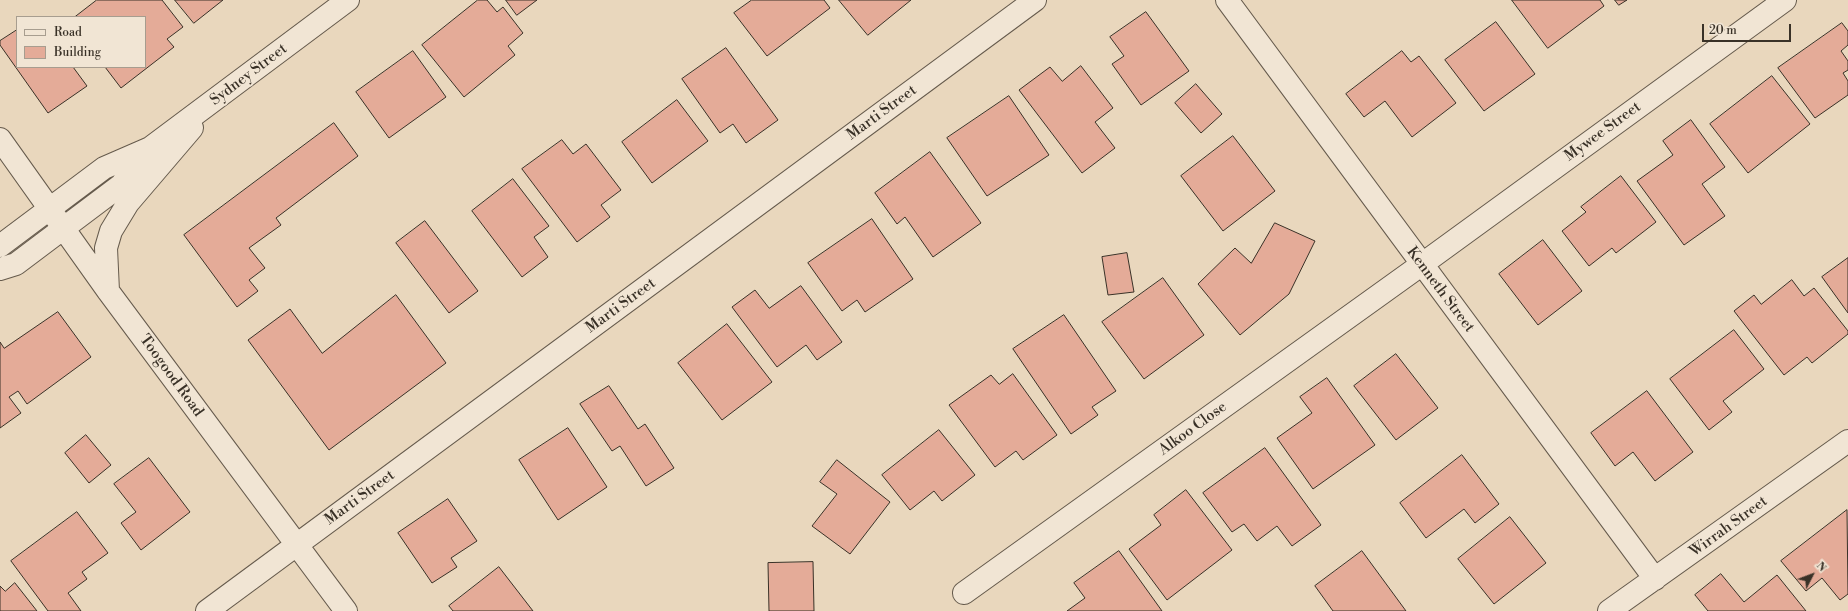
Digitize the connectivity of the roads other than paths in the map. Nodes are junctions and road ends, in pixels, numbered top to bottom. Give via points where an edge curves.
1 (348, 0) edge
2 (1035, 0) edge
3 (1227, 0) edge
4 (1785, 0) edge
5 (216, 100) junction
6 (0, 139) edge
7 (150, 148) junction
8 (50, 208) junction
9 (64, 228) junction
10 (0, 246) edge
11 (1421, 264) junction
12 (0, 269) edge
13 (108, 291) junction
14 (1848, 441) edge
15 (296, 545) junction
16 (1656, 579) junction
17 (964, 593) dead end
18 (207, 611) edge
19 (346, 611) edge
20 (1609, 611) edge

1 - 5 street, Sydney Street
2 - 15 street, Marti Street
3 - 11 street, Kenneth Street
4 - 11 street, Mywee Street
5 - 7 street, Sydney Street
5 - 13 street via 118,216 106,248
6 - 8 street, Toogood Road
7 - 8 street, Sydney Street via 104,168
7 - 9 street, Sydney Street via 121,185
8 - 9 street, Toogood Road
8 - 10 street, Sydney Street
9 - 12 street, Sydney Street via 16,264
9 - 13 street, Toogood Road
11 - 16 street, Kenneth Street
11 - 17 street, Alkoo Close
13 - 15 street, Toogood Road
14 - 16 street, Wirrah Street
15 - 18 street, Marti Street
15 - 19 street, Toogood Road
16 - 20 street, Wirrah Street

